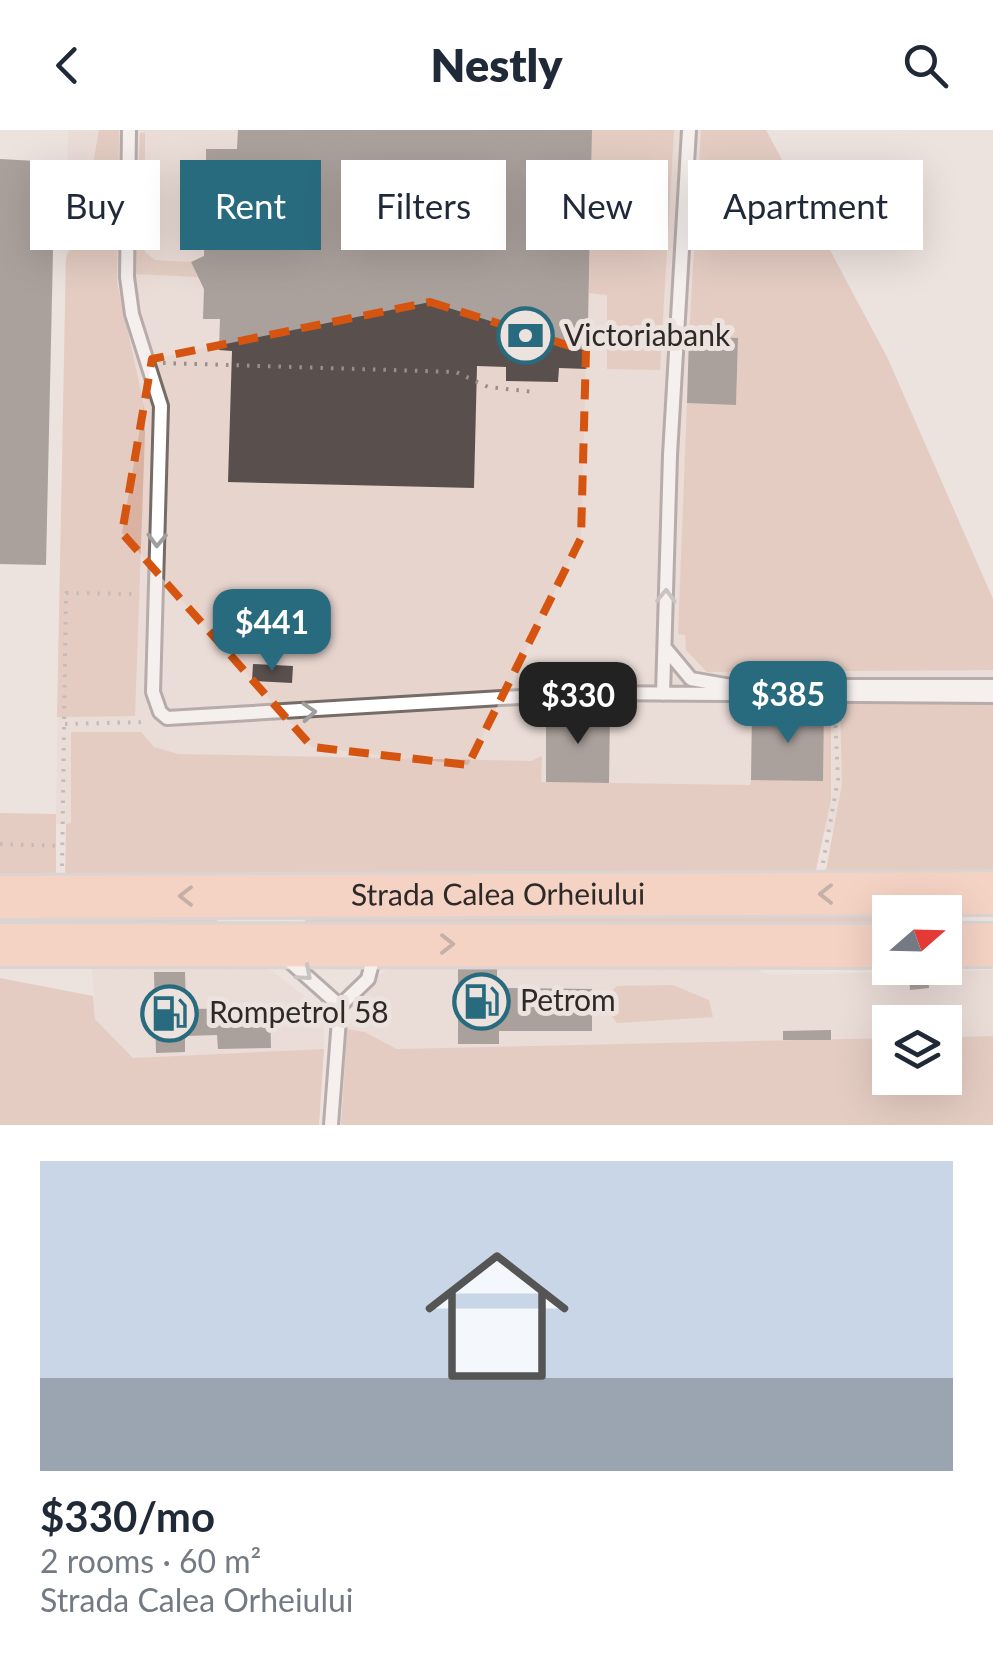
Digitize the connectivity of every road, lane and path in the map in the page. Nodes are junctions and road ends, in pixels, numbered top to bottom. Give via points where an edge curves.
1 (129, 130) edge
2 (688, 130) edge
3 (147, 362) junction
4 (535, 392) dead end
5 (155, 594) junction
6 (665, 647) junction
7 (664, 668) junction
8 (681, 670) junction
9 (993, 686) edge
10 (662, 694) junction
11 (993, 696) edge
12 (834, 704) dead end
13 (65, 724) junction
14 (139, 725) dead end
15 (0, 844) edge
16 (62, 846) junction
17 (822, 871) dead end
18 (993, 893) edge
19 (61, 896) junction
20 (266, 896) junction
21 (0, 897) edge
22 (267, 944) junction
23 (377, 944) junction
24 (0, 945) edge
25 (993, 945) edge
26 (872, 946) edge
27 (962, 946) edge
28 (340, 1006) junction
29 (331, 1125) edge

1 - 3 lane via 127,276
6 -> 2 lane
3 - 4 path via 456,372 488,387
3 -> 5 lane via 161,406
5 -> 10 lane via 154,702 177,720 586,693
5 - 13 path via 66,593
6 - 7 lane
6 - 8 lane
7 - 8 lane
7 - 10 lane
8 - 9 lane via 716,686
10 - 11 lane
12 - 17 path via 838,779
13 - 14 path
13 - 16 path
15 - 16 path
16 - 19 path
18 -> 20 highway, Strada Calea Orheiului
20 -> 19 highway, Strada Calea Orheiului
19 - 21 highway, Strada Calea Orheiului
20 - 22 highway
22 - 23 highway, Strada Calea Orheiului
22 - 24 highway, Strada Calea Orheiului
22 -> 28 lane
23 -> 26 highway, Strada Calea Orheiului
23 - 28 lane via 368,979
25 - 27 highway
28 - 29 lane

